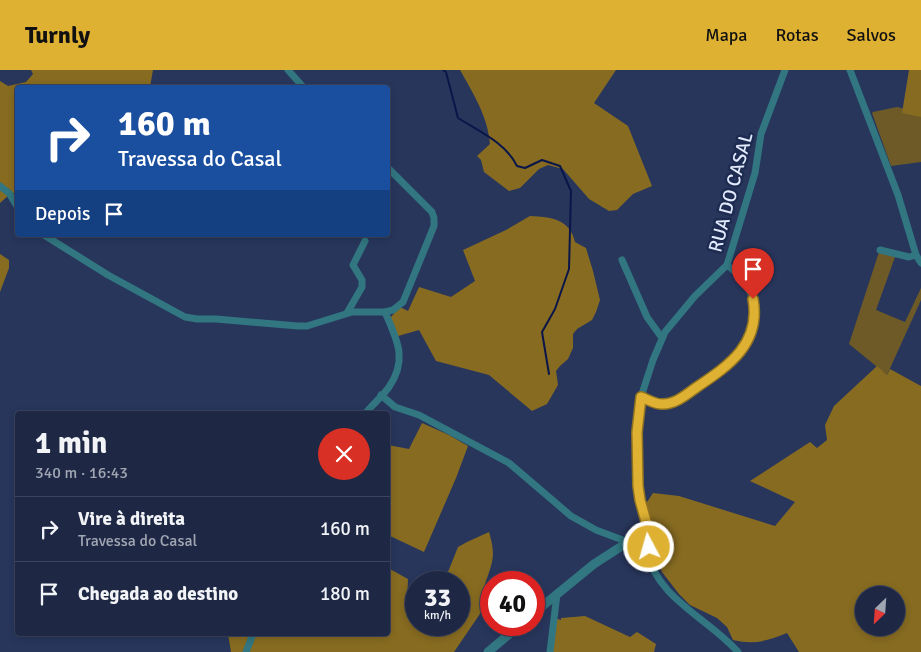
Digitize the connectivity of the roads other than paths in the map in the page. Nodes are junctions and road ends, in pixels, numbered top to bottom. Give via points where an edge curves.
1 (288, 70) edge
2 (785, 70) edge
3 (850, 70) edge
4 (301, 85) edge
5 (390, 170) edge
6 (0, 186) edge
7 (15, 203) edge
8 (47, 237) edge
9 (365, 241) dead end
10 (880, 250) dead end
11 (916, 255) junction
12 (622, 260) dead end
13 (921, 263) edge
14 (727, 265) junction
15 (385, 312) junction
16 (346, 313) junction
17 (662, 338) junction
18 (382, 394) junction
19 (641, 397) junction
20 (367, 411) edge
21 (646, 537) junction
22 (630, 542) junction
23 (646, 550) junction
24 (557, 594) junction
25 (545, 604) edge
26 (252, 636) edge
27 (507, 636) edge
28 (246, 652) edge
29 (488, 652) edge
30 (550, 652) edge
31 (738, 652) edge

1 - 4 street
2 - 14 street, RUA DO CASAL via 762,134 755,173
3 - 11 street via 898,195
5 - 15 street via 432,212 434,226 403,302
6 - 7 street
8 - 16 street via 185,317 307,326
9 - 16 street via 353,265 362,280 362,287
10 - 11 street via 909,257
11 - 13 street
12 - 17 street via 648,317
14 - 17 street, RUA DO CASAL via 674,319
14 - 19 street via 743,280 753,299 754,322 744,346 736,358 719,372 678,400 662,405
15 - 16 street
15 - 18 street via 398,345 400,366
17 - 19 street, RUA DO CASAL
18 - 20 street
18 - 22 street via 395,407 419,415 509,463 571,516 596,530
19 - 21 street, RUA DO CASAL via 637,432 638,486 647,525
21 - 22 street via 639,535
21 - 23 street via 650,544
22 - 23 street via 636,550
22 - 24 street via 594,564
23 - 31 street via 656,576 672,596 728,640
24 - 25 street
24 - 30 street
26 - 28 street
27 - 29 street

